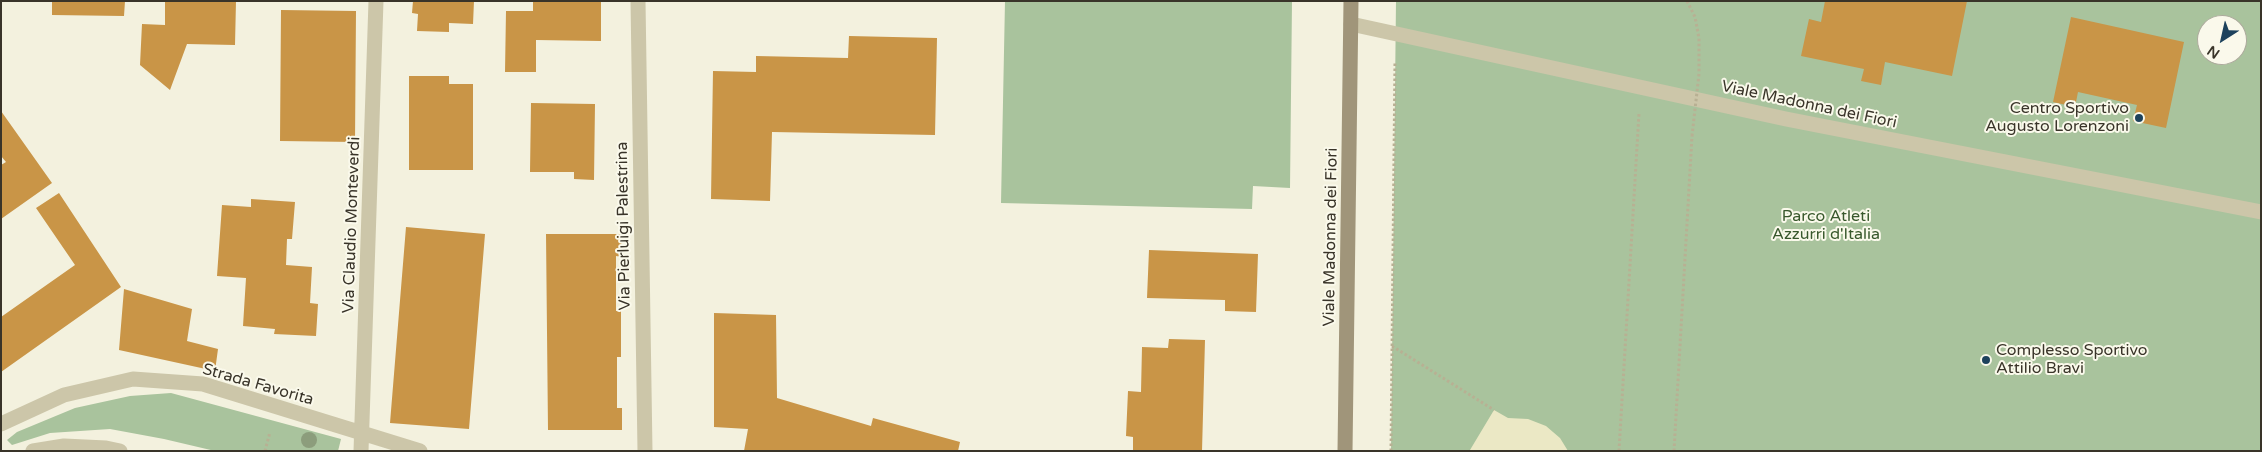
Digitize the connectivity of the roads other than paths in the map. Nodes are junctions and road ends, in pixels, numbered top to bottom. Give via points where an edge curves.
1 (376, 1) edge
2 (638, 1) edge
3 (1351, 1) edge
4 (1351, 24) junction
5 (2261, 212) edge
6 (1, 424) edge
7 (363, 434) junction
8 (33, 451) edge
9 (120, 451) edge
10 (361, 451) edge
11 (420, 451) edge
12 (645, 451) edge
13 (1345, 451) edge

1 - 7 street, Via Claudio Monteverdi
2 - 12 street, Via Pierluigi Palestrina
3 - 4 main road, Viale Madonna dei Fiori
4 - 5 street, Viale Madonna dei Fiori via 1796,121
4 - 13 main road, Viale Madonna dei Fiori
6 - 7 street, Strada Favorita via 64,395 133,379 204,384
7 - 10 street, Via Claudio Monteverdi
7 - 11 street, Strada Favorita
8 - 9 street via 64,446

